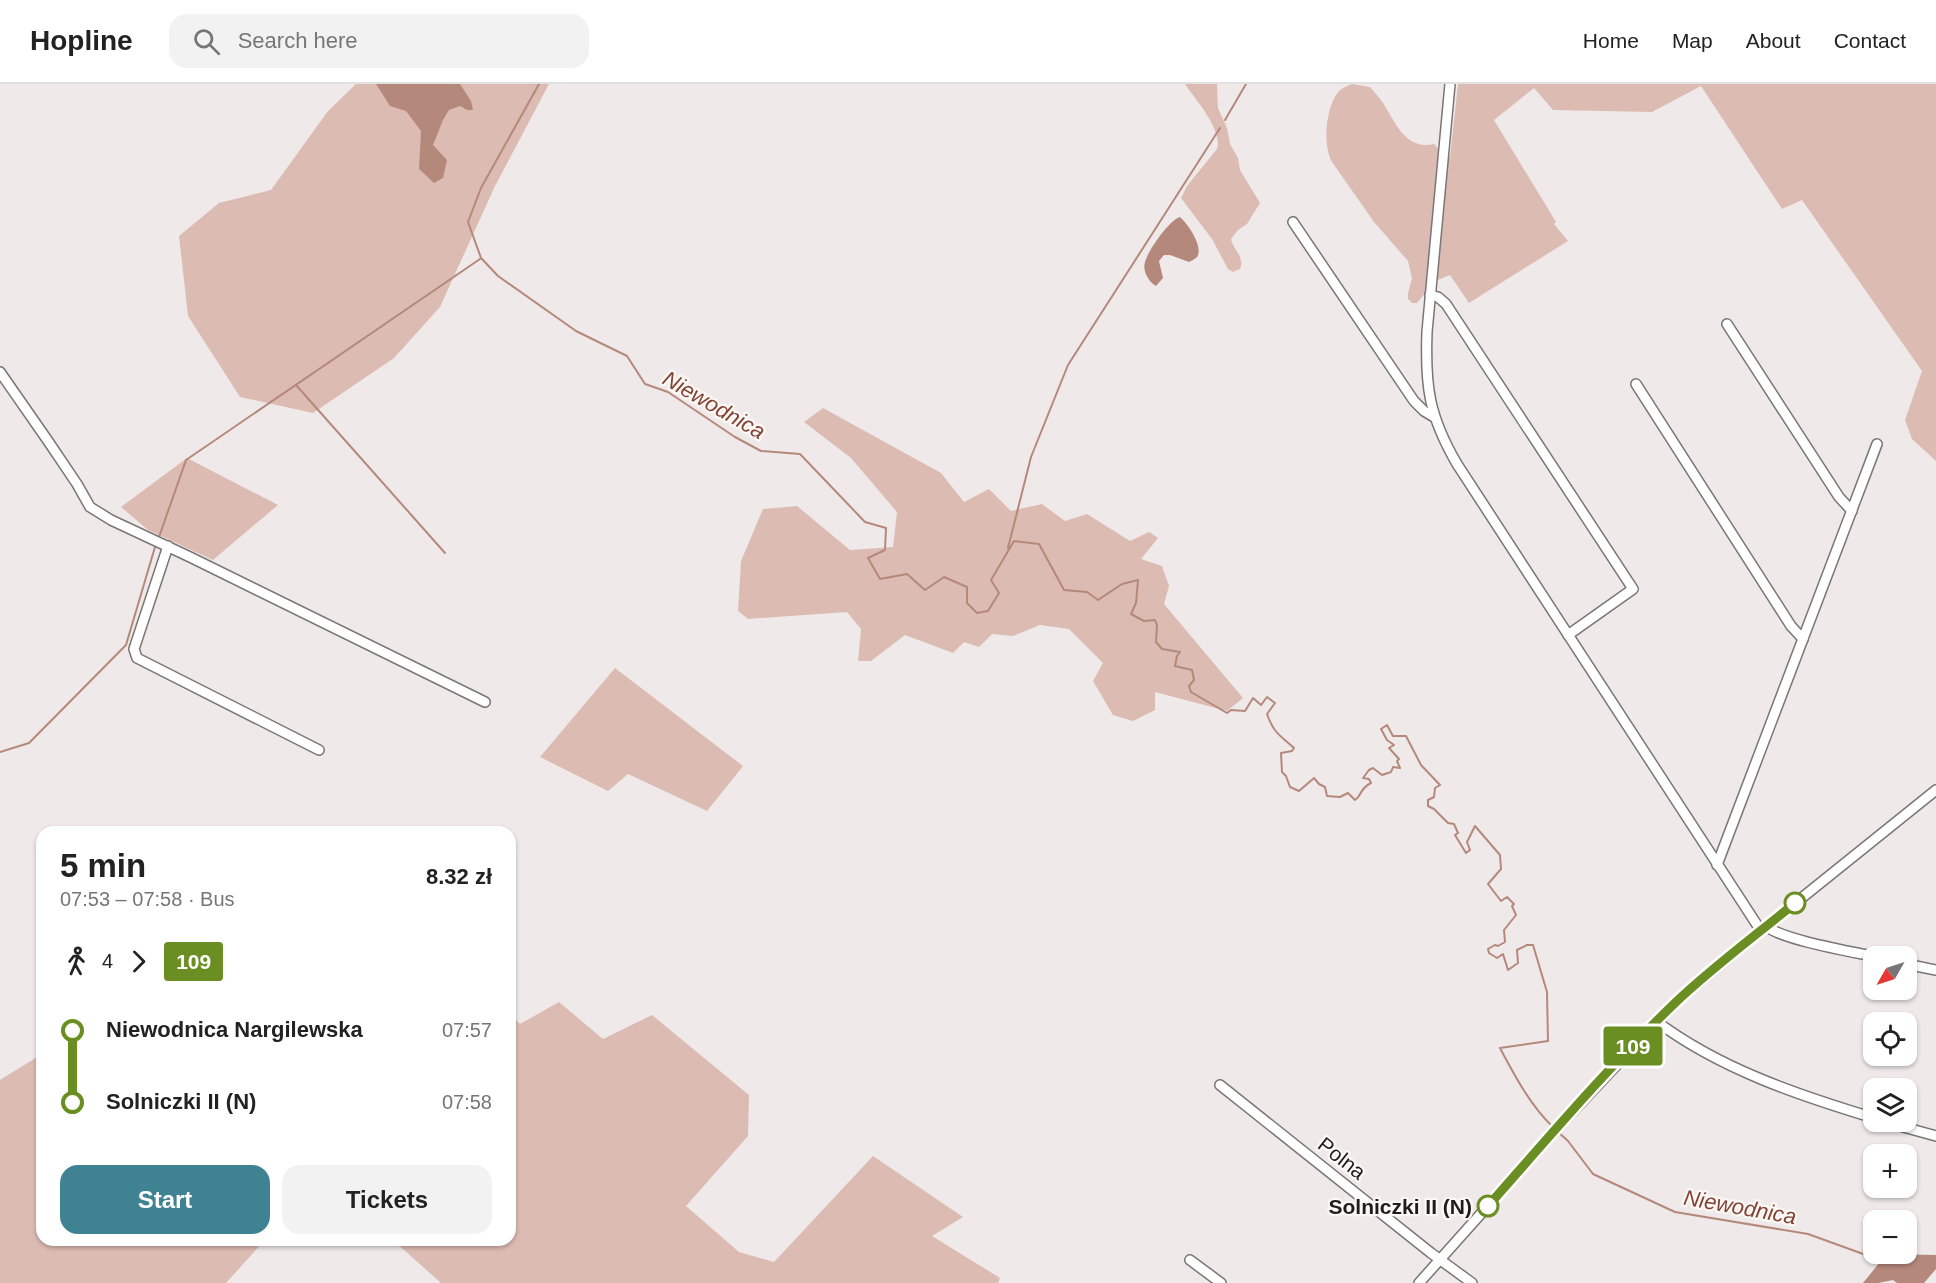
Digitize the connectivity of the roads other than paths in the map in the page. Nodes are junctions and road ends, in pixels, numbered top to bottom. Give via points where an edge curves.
1 (1450, 84) edge
2 (1293, 222) dead end
3 (1430, 295) junction
4 (1727, 324) dead end
5 (0, 372) edge
6 (1636, 384) dead end
7 (1434, 417) junction
8 (1877, 444) dead end
9 (1851, 511) junction
10 (168, 546) junction
11 (1568, 635) junction
12 (1803, 639) junction
13 (485, 702) dead end
14 (319, 750) dead end
15 (1936, 790) edge
16 (1717, 865) junction
17 (1764, 928) junction
18 (1863, 954) edge
19 (1917, 966) edge
20 (1936, 970) edge
21 (1656, 1022) junction
22 (1220, 1085) dead end
23 (1863, 1115) edge
24 (1917, 1131) edge
25 (1936, 1137) edge
26 (1440, 1259) junction
27 (1190, 1260) dead end
28 (1221, 1283) edge
29 (1419, 1283) edge
30 (1472, 1283) edge

1 - 3 street
2 - 7 street via 1414,401
3 - 7 street via 1426,368
3 - 11 street via 1446,304 1633,589
4 - 9 street
5 - 10 street via 90,507
6 - 12 street
7 - 11 street via 1457,464
8 - 9 street
9 - 12 street
10 - 13 street
10 - 14 street via 134,649 137,658
11 - 16 street
12 - 16 street
15 - 17 street
16 - 17 street
17 - 18 street
17 - 21 street
19 - 20 street
21 - 23 street via 1722,1062 1795,1093
21 - 26 street
22 - 26 street, Polna
24 - 25 street
26 - 29 street
26 - 30 street, Polna
27 - 28 street

